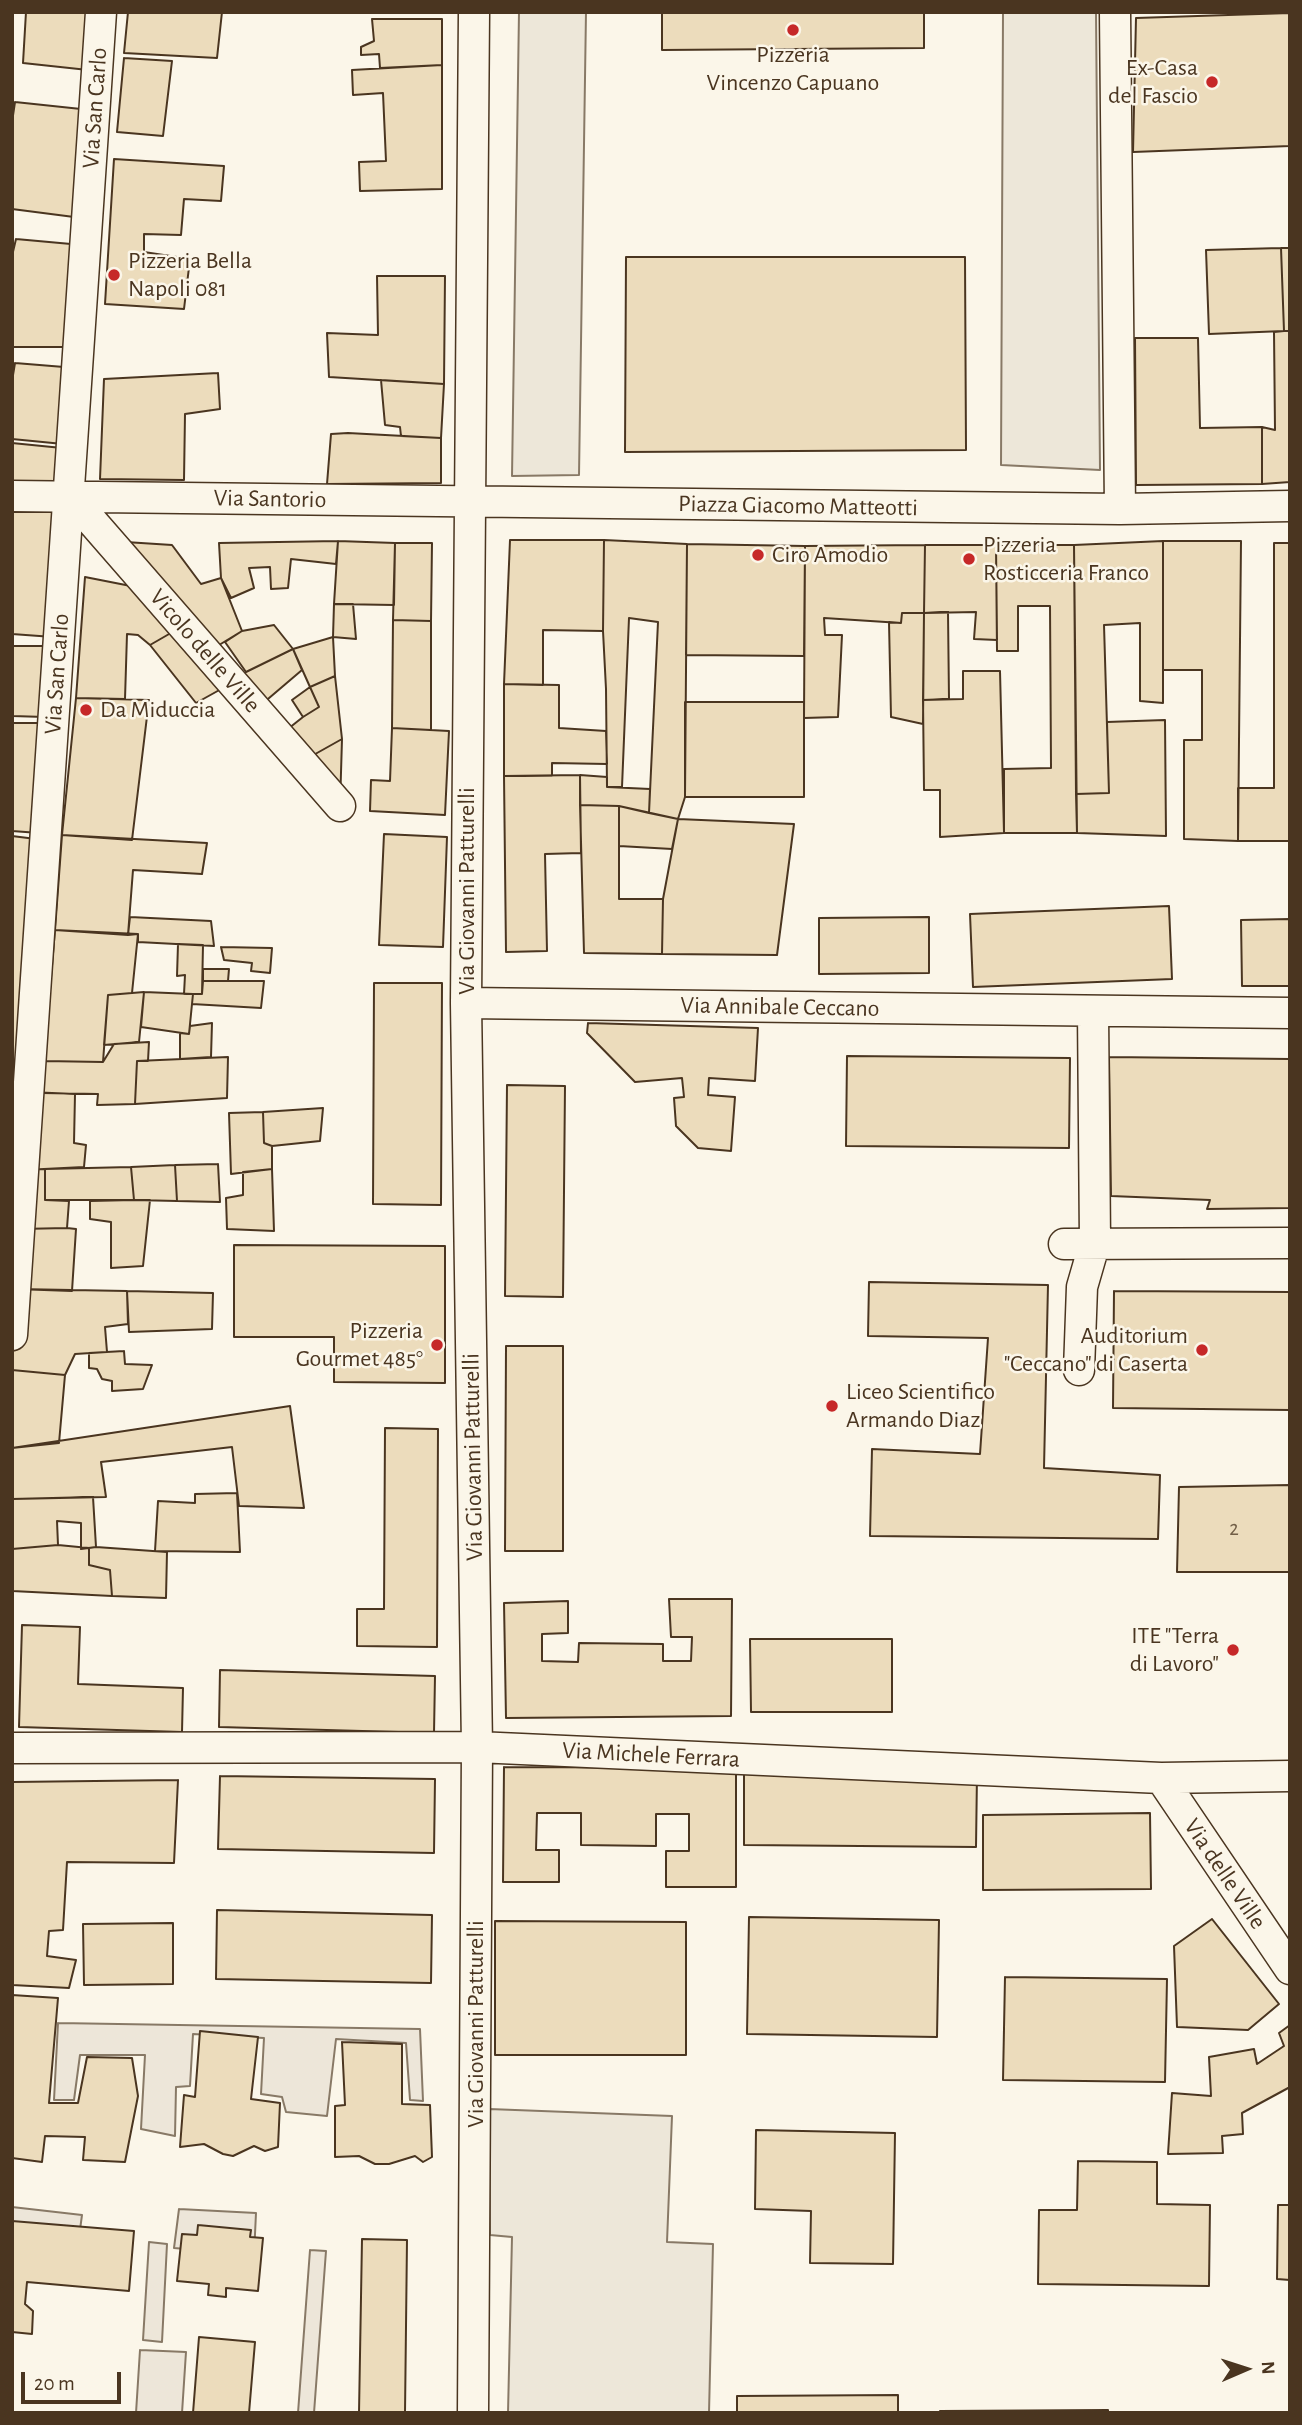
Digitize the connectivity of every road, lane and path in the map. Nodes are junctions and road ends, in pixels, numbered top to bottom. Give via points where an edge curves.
1 (101, 12) edge
2 (474, 12) edge
3 (1115, 12) edge
4 (12, 496) edge
5 (70, 496) junction
6 (470, 502) junction
7 (1290, 506) edge
8 (1120, 509) junction
9 (340, 806) dead end
10 (466, 1003) junction
11 (1093, 1011) junction
12 (1290, 1013) edge
13 (1095, 1242) junction
14 (1290, 1242) edge
15 (1065, 1244) dead end
16 (12, 1335) edge
17 (1079, 1370) dead end
18 (477, 1747) junction
19 (12, 1748) edge
20 (1290, 1776) edge
21 (1161, 1778) junction
22 (1290, 1969) edge
23 (473, 2413) edge

1 - 5 street, Via San Carlo
2 - 6 street
3 - 8 street
4 - 5 street, Via Santorio
5 - 6 street, Via Santorio
5 - 9 street, Vicolo delle Ville
5 - 16 street, Via San Carlo
6 - 8 street, Piazza Giacomo Matteotti
6 - 10 street, Via Giovanni Patturelli
7 - 8 street, Piazza Giacomo Matteotti
10 - 11 street, Via Annibale Ceccano
10 - 18 street, Via Giovanni Patturelli
11 - 12 street, Via Annibale Ceccano
11 - 13 street
13 - 14 street
13 - 15 street
13 - 17 street via 1082,1287
18 - 19 street, Via Michele Ferrara
18 - 21 street, Via Michele Ferrara
18 - 23 street, Via Giovanni Patturelli
20 - 21 street, Via Michele Ferrara
21 - 22 street, Via delle Ville

